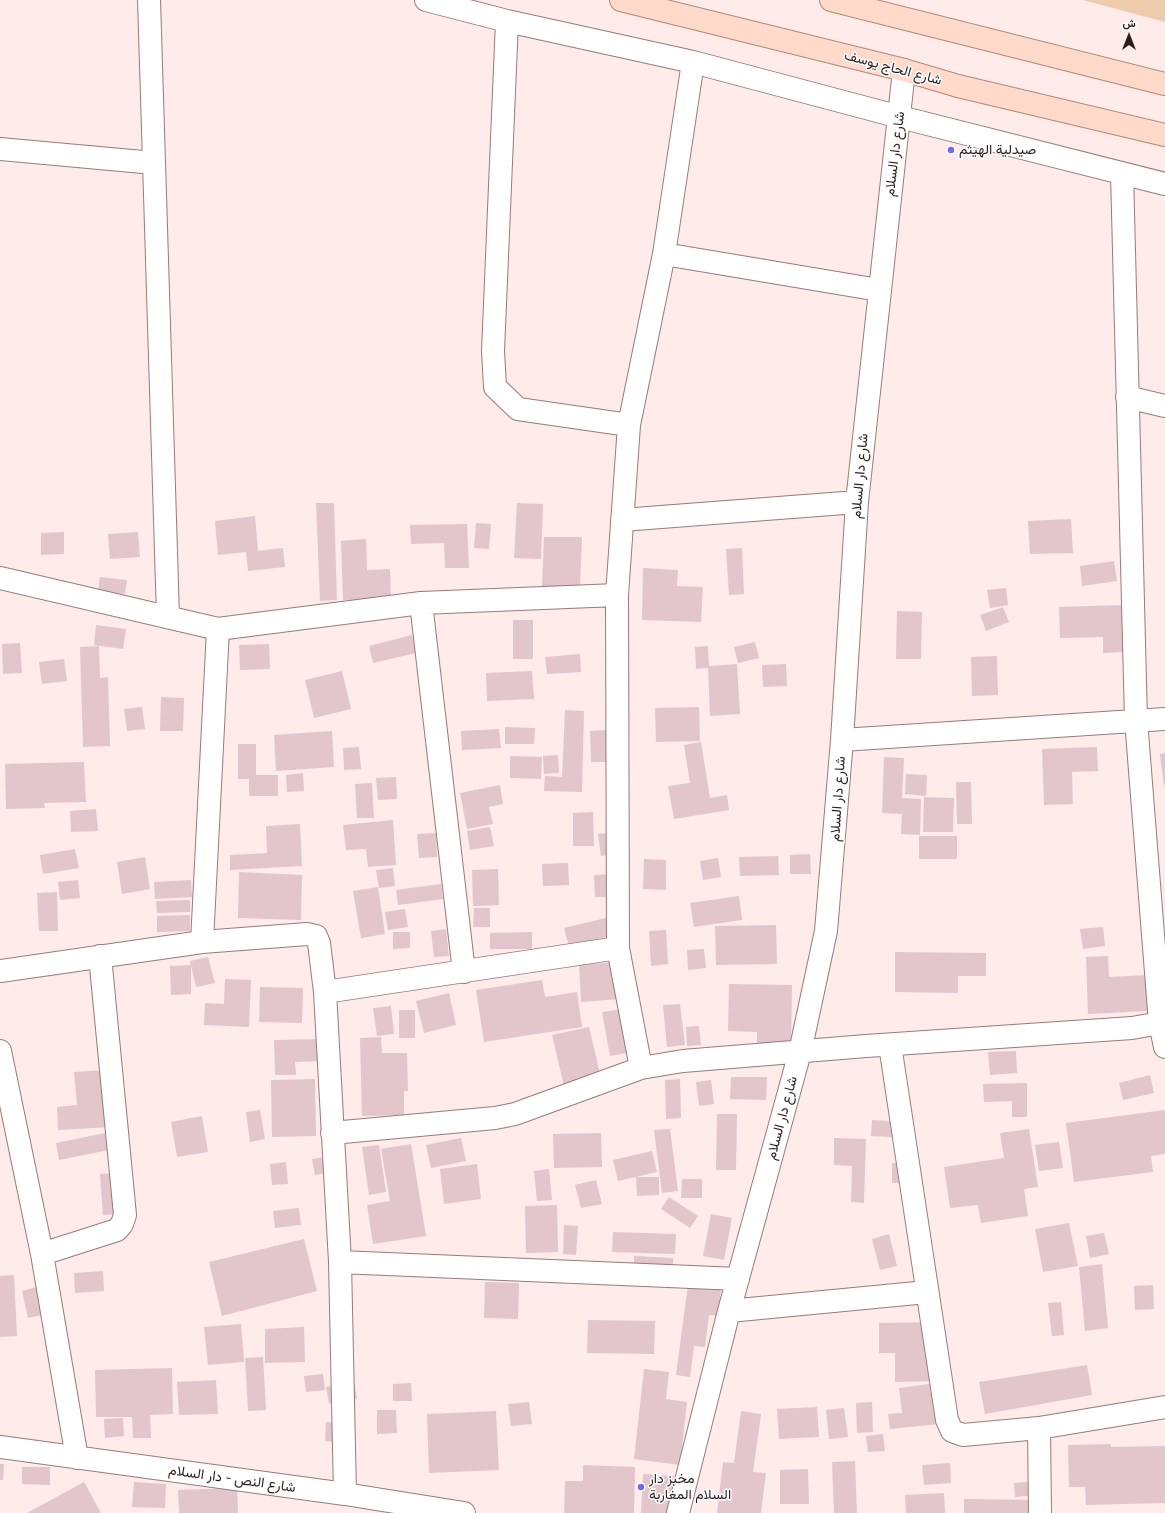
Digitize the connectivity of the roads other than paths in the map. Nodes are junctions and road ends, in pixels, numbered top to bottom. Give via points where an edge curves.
1 (149, 0) edge
2 (426, 0) edge
3 (621, 0) edge
4 (831, 0) edge
5 (507, 21) junction
6 (693, 62) junction
7 (904, 70) junction
8 (1165, 84) edge
9 (900, 118) junction
10 (1165, 134) edge
11 (0, 149) edge
12 (154, 163) junction
13 (1122, 173) junction
14 (1165, 184) edge
15 (664, 254) junction
16 (879, 290) junction
17 (1126, 396) junction
18 (1165, 406) edge
19 (629, 425) junction
20 (858, 502) junction
21 (622, 520) junction
22 (0, 578) edge
23 (617, 595) junction
24 (421, 603) junction
25 (168, 617) junction
26 (218, 629) junction
27 (1165, 719) edge
28 (1136, 720) junction
29 (842, 740) junction
30 (202, 942) junction
31 (618, 948) junction
32 (100, 956) junction
33 (0, 971) edge
34 (464, 972) junction
35 (325, 992) junction
36 (1160, 1023) junction
37 (890, 1045) junction
38 (1165, 1047) edge
39 (0, 1051) edge
40 (800, 1052) junction
41 (641, 1068) junction
42 (3, 1083) edge
43 (332, 1133) junction
44 (42, 1254) junction
45 (340, 1262) junction
46 (738, 1279) junction
47 (926, 1292) junction
48 (729, 1311) junction
49 (1165, 1407) edge
50 (1039, 1428) junction
51 (0, 1447) edge
52 (77, 1458) junction
53 (345, 1494) junction
54 (464, 1513) edge
55 (678, 1513) edge
56 (1040, 1513) edge

1 - 12 street
2 - 5 street
3 - 7 main road, شارع الحاج يوسف
4 - 8 main road
5 - 6 street
5 - 19 street via 493,351 495,387 518,409
6 - 9 street
6 - 15 street
7 - 9 street, شارع دار السلام
7 - 10 main road, شارع الحاج يوسف via 958,86
9 - 13 street
9 - 16 street, شارع دار السلام
11 - 12 street
12 - 25 street
13 - 14 street
13 - 17 street
15 - 16 street
15 - 19 street
16 - 20 street, شارع دار السلام
17 - 18 street
17 - 28 street
19 - 21 street
20 - 21 street
20 - 29 street, شارع دار السلام
21 - 23 street
22 - 25 street
23 - 24 street
23 - 31 street
24 - 26 street
24 - 34 street
25 - 26 street
26 - 30 street
27 - 28 street
28 - 29 street
28 - 36 street
29 - 40 street, شارع دار السلام via 826,931
30 - 32 street
30 - 35 street via 307,934 316,936
31 - 34 street
31 - 41 street
32 - 33 street
32 - 44 street via 125,1215 117,1230
34 - 35 street
35 - 43 street
36 - 37 street via 1132,1028
36 - 38 street
37 - 40 street
37 - 47 street
39 - 42 street
40 - 41 street via 683,1061
40 - 46 street, شارع دار السلام
41 - 43 street via 515,1114
42 - 44 street
43 - 45 street
44 - 52 street
45 - 46 street
45 - 53 street
46 - 48 street, شارع دار السلام
47 - 48 street
47 - 50 street via 947,1420 952,1431 963,1435
48 - 55 street, شارع دار السلام
49 - 50 street
50 - 56 street
51 - 52 street, شارع النص - دار السلام
52 - 53 street, شارع النص - دار السلام
53 - 54 street, شارع النص - دار السلام

